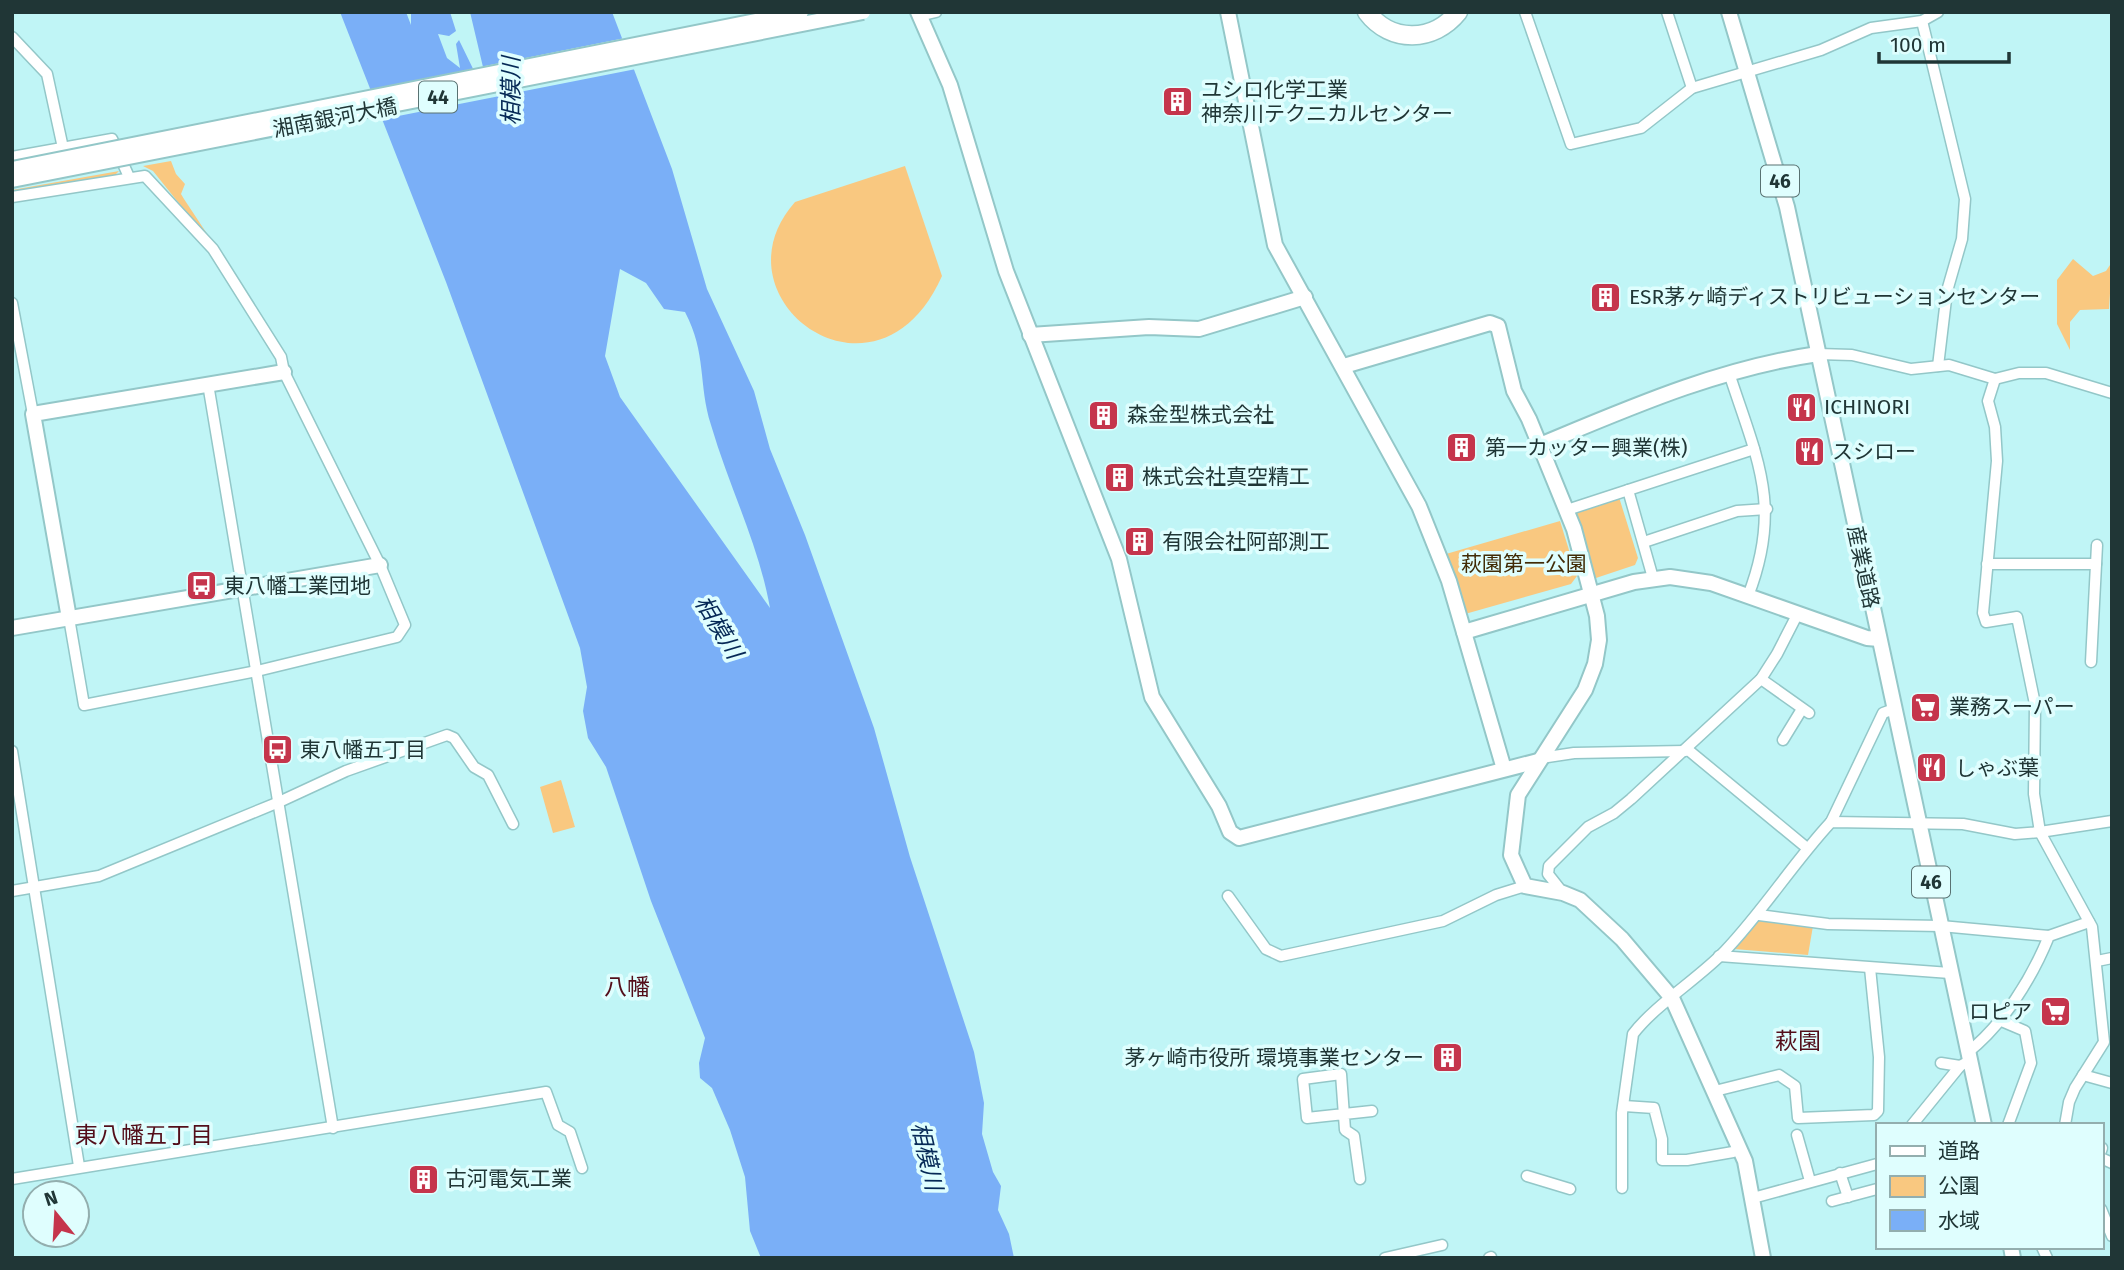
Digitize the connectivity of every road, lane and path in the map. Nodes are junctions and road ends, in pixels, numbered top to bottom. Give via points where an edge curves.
1 (801, 12) edge
2 (863, 12) edge
3 (936, 12) edge
4 (1228, 12) edge
5 (1367, 12) edge
6 (1378, 12) edge
7 (1446, 12) edge
8 (1458, 12) edge
9 (1525, 12) edge
10 (1667, 12) edge
11 (1729, 12) edge
12 (919, 14) edge
13 (1929, 16) edge
14 (12, 37) edge
15 (1744, 71) junction
16 (1692, 88) junction
17 (64, 148) junction
18 (12, 157) edge
19 (12, 169) edge
20 (129, 177) junction
21 (12, 180) edge
22 (12, 197) edge
23 (1305, 297) junction
24 (12, 303) edge
25 (1030, 335) junction
26 (1818, 354) junction
27 (1345, 366) junction
28 (1938, 366) junction
29 (284, 372) junction
30 (1729, 373) junction
31 (1995, 379) junction
32 (208, 384) junction
33 (2112, 393) edge
34 (33, 414) junction
35 (1540, 445) junction
36 (1754, 449) junction
37 (1628, 490) junction
38 (1767, 509) junction
39 (1567, 510) junction
40 (1644, 542) junction
41 (2097, 545) dead end
42 (1987, 564) junction
43 (2096, 564) junction
44 (380, 565) junction
45 (1653, 578) junction
46 (243, 589) junction
47 (1591, 594) junction
48 (1748, 596) junction
49 (1797, 615) junction
50 (69, 618) junction
51 (12, 628) edge
52 (1464, 632) junction
53 (1878, 639) junction
54 (2091, 662) dead end
55 (257, 671) junction
56 (1761, 679) junction
57 (1894, 709) junction
58 (1783, 740) dead end
59 (1686, 750) junction
60 (12, 751) edge
61 (1539, 759) junction
62 (1504, 769) junction
63 (279, 802) junction
64 (2112, 821) edge
65 (1831, 822) junction
66 (513, 824) dead end
67 (1919, 825) junction
68 (2040, 832) junction
69 (1807, 848) junction
70 (1525, 886) junction
71 (35, 887) junction
72 (12, 891) edge
73 (1563, 893) junction
74 (1228, 896) dead end
75 (1759, 915) junction
76 (2090, 922) junction
77 (1941, 926) junction
78 (2049, 936) junction
79 (1719, 956) junction
80 (2112, 958) edge
81 (2097, 961) junction
82 (1870, 968) junction
83 (1950, 973) junction
84 (1672, 998) junction
85 (1999, 1020) junction
86 (1966, 1060) junction
87 (1941, 1063) dead end
88 (2082, 1075) junction
89 (2112, 1083) edge
90 (1715, 1091) junction
91 (1624, 1106) junction
92 (1372, 1111) dead end
93 (1344, 1114) junction
94 (1914, 1123) edge
95 (1982, 1123) edge
96 (2009, 1123) edge
97 (2066, 1123) edge
98 (333, 1128) junction
99 (1797, 1135) dead end
100 (1733, 1152) dead end
101 (1876, 1164) edge
102 (79, 1166) junction
103 (582, 1168) dead end
104 (1840, 1173) junction
105 (1527, 1176) dead end
106 (12, 1179) edge
107 (1360, 1179) dead end
108 (1810, 1181) junction
109 (1622, 1188) dead end
110 (1570, 1189) dead end
111 (1876, 1189) edge
112 (1848, 1197) junction
113 (1753, 1198) junction
114 (1832, 1201) dead end
115 (2103, 1214) edge
116 (2112, 1236) edge
117 (1442, 1245) dead end
118 (1427, 1253) edge
119 (1385, 1258) edge
120 (1763, 1258) edge

1 - 19 street, 湘南銀河大橋 / 44, bridge
2 - 21 street, 湘南銀河大橋 / 44, bridge
3 - 12 street
4 - 23 street via 1275,245
5 - 8 highway via 1385,30 1416,36 1440,29
6 - 7 highway via 1394,24 1414,27 1429,24
9 - 16 street via 1571,144 1641,128
10 - 16 street
11 - 15 street, 産業道路 / 46
12 - 25 street via 950,85 982,198
13 - 15 street via 1871,28 1821,50
13 - 28 street via 1965,199
14 - 17 street via 47,74
15 - 16 street
15 - 26 street, 産業道路 / 46 via 1784,197
17 - 18 street
17 - 20 street via 112,139
20 - 22 street
20 - 29 street via 145,176 212,249 281,357
23 - 25 street via 1199,329 1149,327
23 - 27 street
24 - 34 street
25 - 62 street via 1119,559 1152,697 1235,837
26 - 28 street via 1852,355 1903,368
26 - 30 street
26 - 53 street, 産業道路 / 46
27 - 35 street via 1496,323 1514,391
27 - 52 street via 1419,506
28 - 31 street via 1959,367
29 - 32 street
29 - 44 street
30 - 35 street via 1647,400
30 - 36 street
31 - 33 street via 2046,373
31 - 42 street via 1988,401 1997,461
32 - 34 street
32 - 46 street
34 - 50 street
35 - 39 street
36 - 37 street
36 - 38 street
37 - 39 street
37 - 40 street
38 - 40 street via 1737,512
38 - 48 street via 1763,549
39 - 47 street
40 - 45 street
41 - 43 street
42 - 43 street
42 - 68 street via 1984,618 1992,623 2017,617 2031,682 2036,718 2034,794
43 - 54 street
44 - 46 street
44 - 55 street via 405,625 397,637
45 - 47 street
45 - 48 street via 1690,579
46 - 50 street
46 - 55 street
47 - 52 street
47 - 61 street via 1599,640 1595,664 1584,690
48 - 49 street
49 - 53 street
49 - 56 street
50 - 51 street
50 - 55 street via 83,705
52 - 62 street
53 - 57 street, 産業道路 / 46
55 - 63 street
56 - 58 street via 1806,711
56 - 59 street
57 - 65 street via 1883,713
57 - 67 street, 産業道路 / 46
59 - 61 street via 1574,753
59 - 69 street
59 - 73 street via 1614,813 1588,827 1549,866 1548,874
60 - 71 street
61 - 62 street
61 - 70 street via 1518,795 1510,848
63 - 66 street via 346,771 447,736 454,738 474,767 488,775
63 - 71 street via 99,876
63 - 98 street
64 - 68 street
65 - 67 street
65 - 69 street
67 - 68 street via 1982,825 2015,834
67 - 77 street, 産業道路 / 46
68 - 76 street
69 - 75 street
70 - 73 street
70 - 74 street via 1443,920 1281,956 1266,949
71 - 72 street
71 - 102 street
73 - 84 street via 1580,900 1600,918
75 - 77 street via 1828,924
75 - 79 street
76 - 78 street
76 - 81 street
77 - 78 street
77 - 83 street, 産業道路 / 46
78 - 85 street via 2036,967
79 - 82 street
79 - 84 street
80 - 81 street
81 - 88 street via 2104,1042
82 - 83 street
82 - 90 street via 1880,1057 1878,1111 1874,1115 1798,1118 1795,1086 1779,1075
83 - 86 street, 産業道路 / 46
84 - 90 street
84 - 91 street via 1633,1034
85 - 86 street
85 - 96 street via 2025,1031 2031,1063
86 - 87 street
86 - 94 street
86 - 95 street, 産業道路 / 46
88 - 89 street
88 - 97 street via 2068,1102
90 - 113 street via 1745,1161
91 - 100 street via 1654,1108 1662,1160
91 - 109 street
92 - 93 street
93 - 93 street via 1341,1074 1303,1079 1307,1118
93 - 107 street via 1345,1130 1354,1136
98 - 102 street
98 - 103 street via 546,1092 558,1125 570,1132
99 - 108 street
101 - 104 street
102 - 106 street
104 - 108 street
104 - 112 street
105 - 110 street
108 - 113 street
111 - 112 street
112 - 114 street
113 - 120 street
115 - 116 street
117 - 118 street
118 - 119 street

